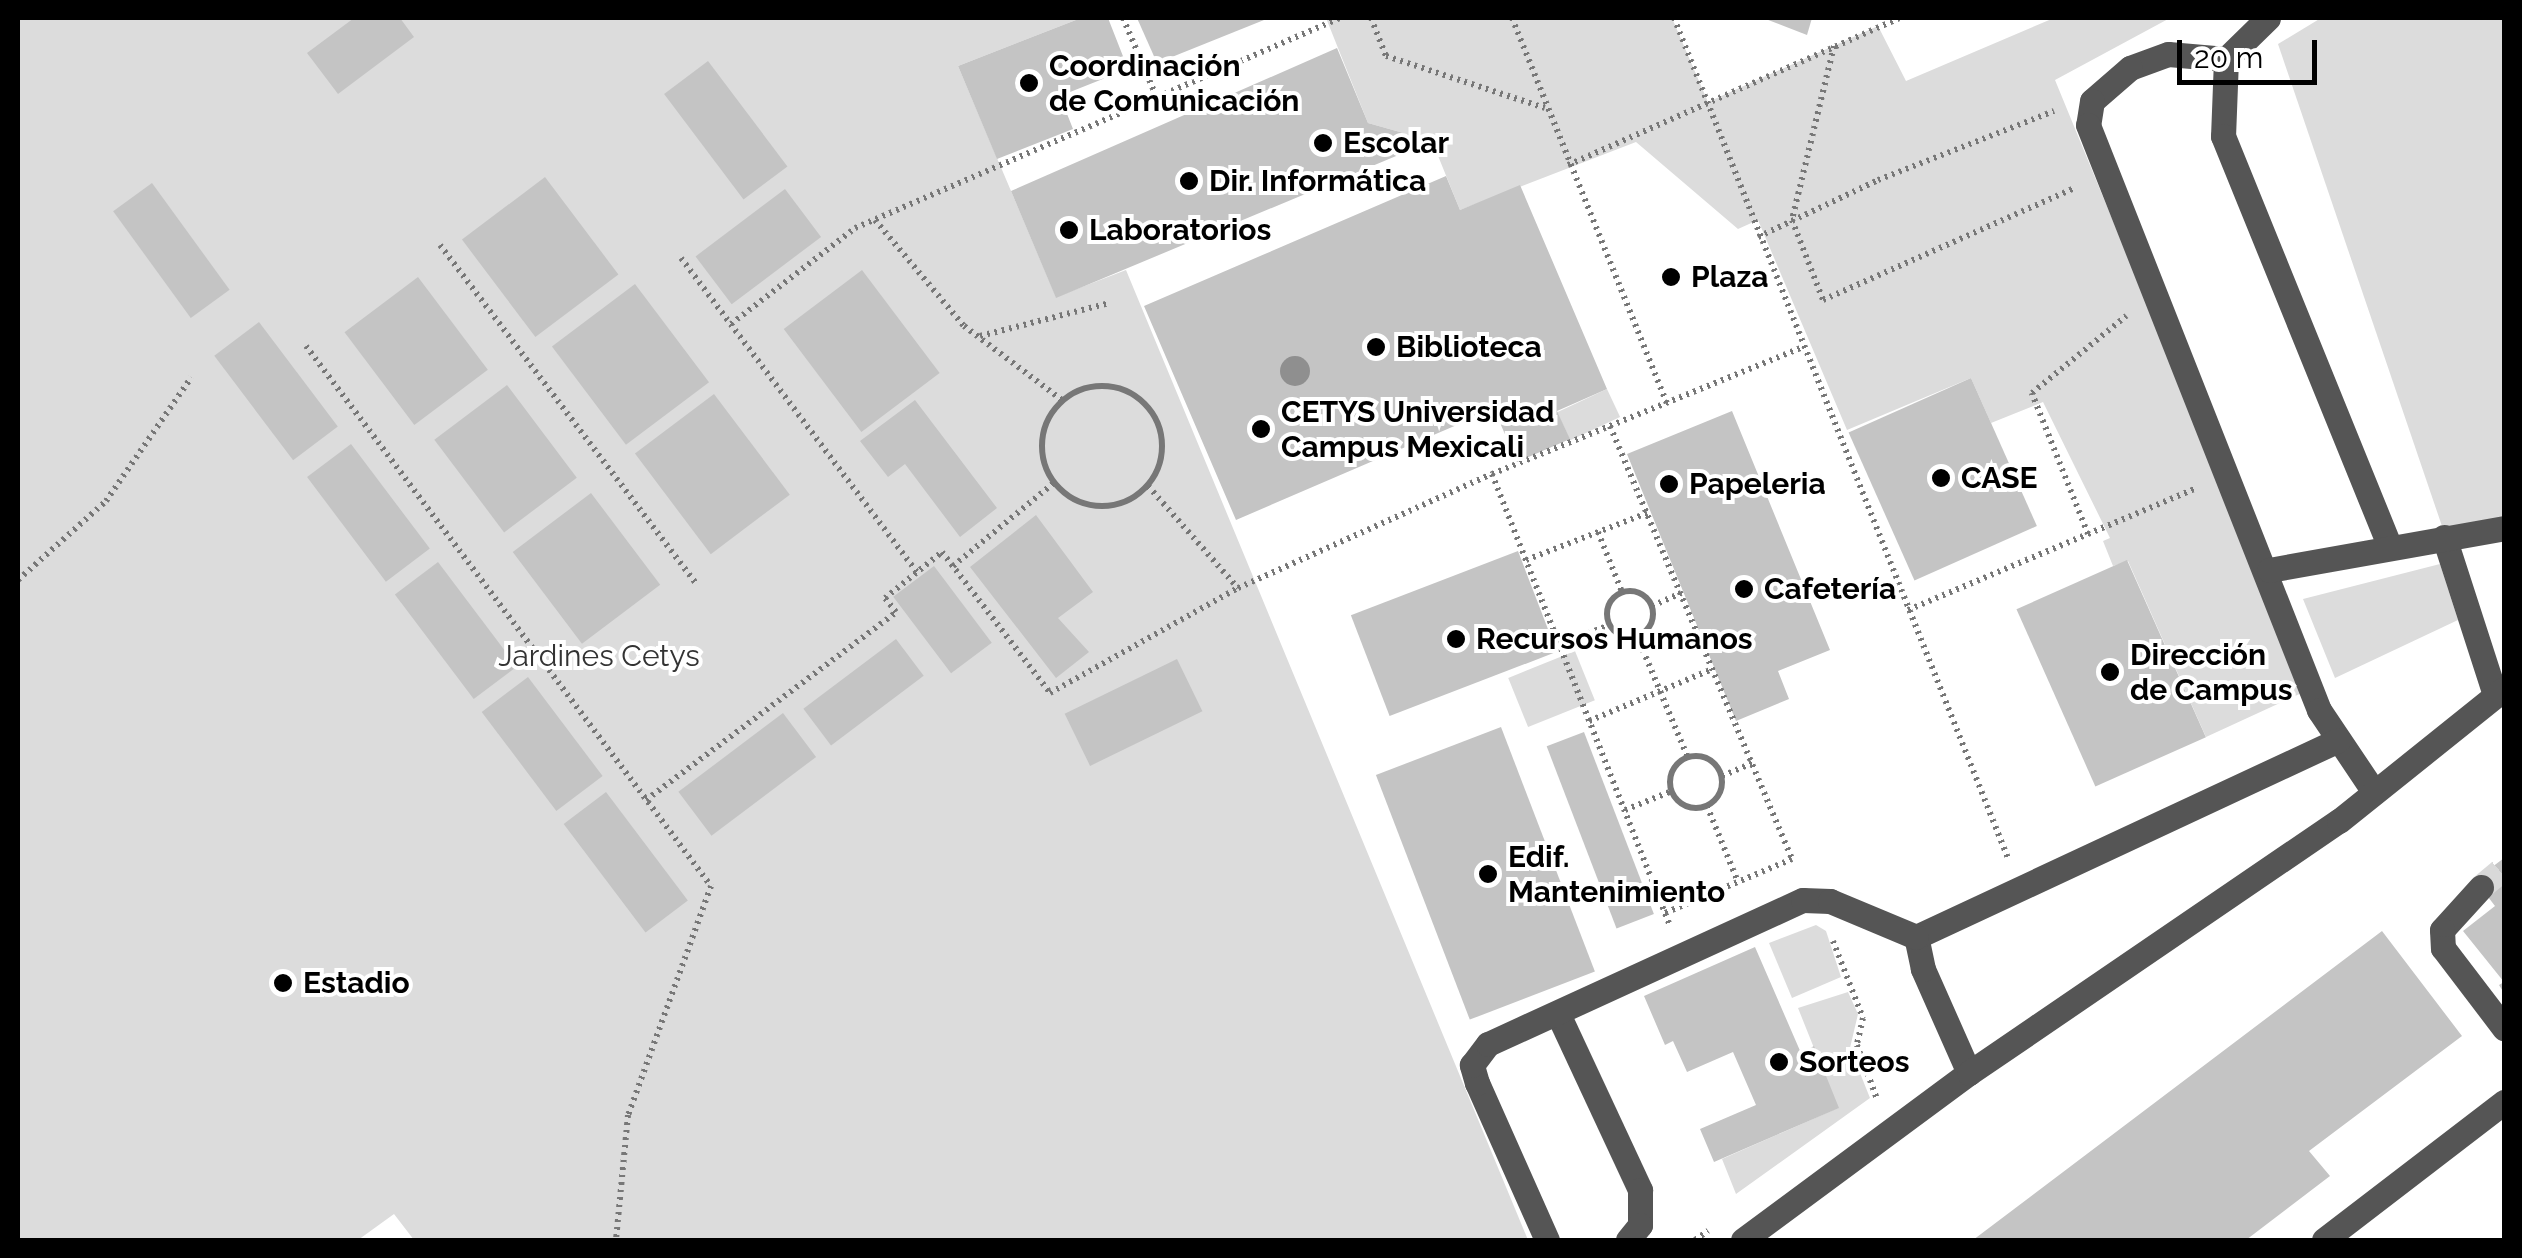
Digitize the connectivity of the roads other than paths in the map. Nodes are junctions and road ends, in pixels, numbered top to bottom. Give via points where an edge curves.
1 (2268, 18) edge
2 (2226, 60) junction
3 (2504, 528) edge
4 (2444, 537) junction
5 (2389, 545) junction
6 (2269, 570) junction
7 (2500, 692) edge
8 (2338, 740) junction
9 (2374, 792) junction
10 (2481, 887) tunnel mouth
11 (1916, 936) junction
12 (1559, 1016) junction
13 (2504, 1028) edge
14 (1969, 1073) junction
15 (2504, 1102) edge
16 (1547, 1240) edge
17 (1628, 1240) edge
18 (1743, 1240) edge
19 (2324, 1240) edge

1 - 2 lane
2 - 5 lane via 2223,136
2 - 6 lane via 2168,54 2130,68 2106,85 2090,112 2095,152
3 - 4 lane
4 - 5 lane
4 - 7 lane
5 - 6 lane
6 - 8 lane via 2319,710
7 - 9 lane
8 - 9 lane
8 - 11 lane
9 - 14 lane
10 - 13 lane via 2442,930 2442,948
11 - 12 lane via 1814,899 1681,952
11 - 14 lane via 1923,969
12 - 16 lane via 1488,1044 1472,1064
12 - 17 lane via 1640,1190 1640,1224
14 - 18 lane
15 - 19 lane

